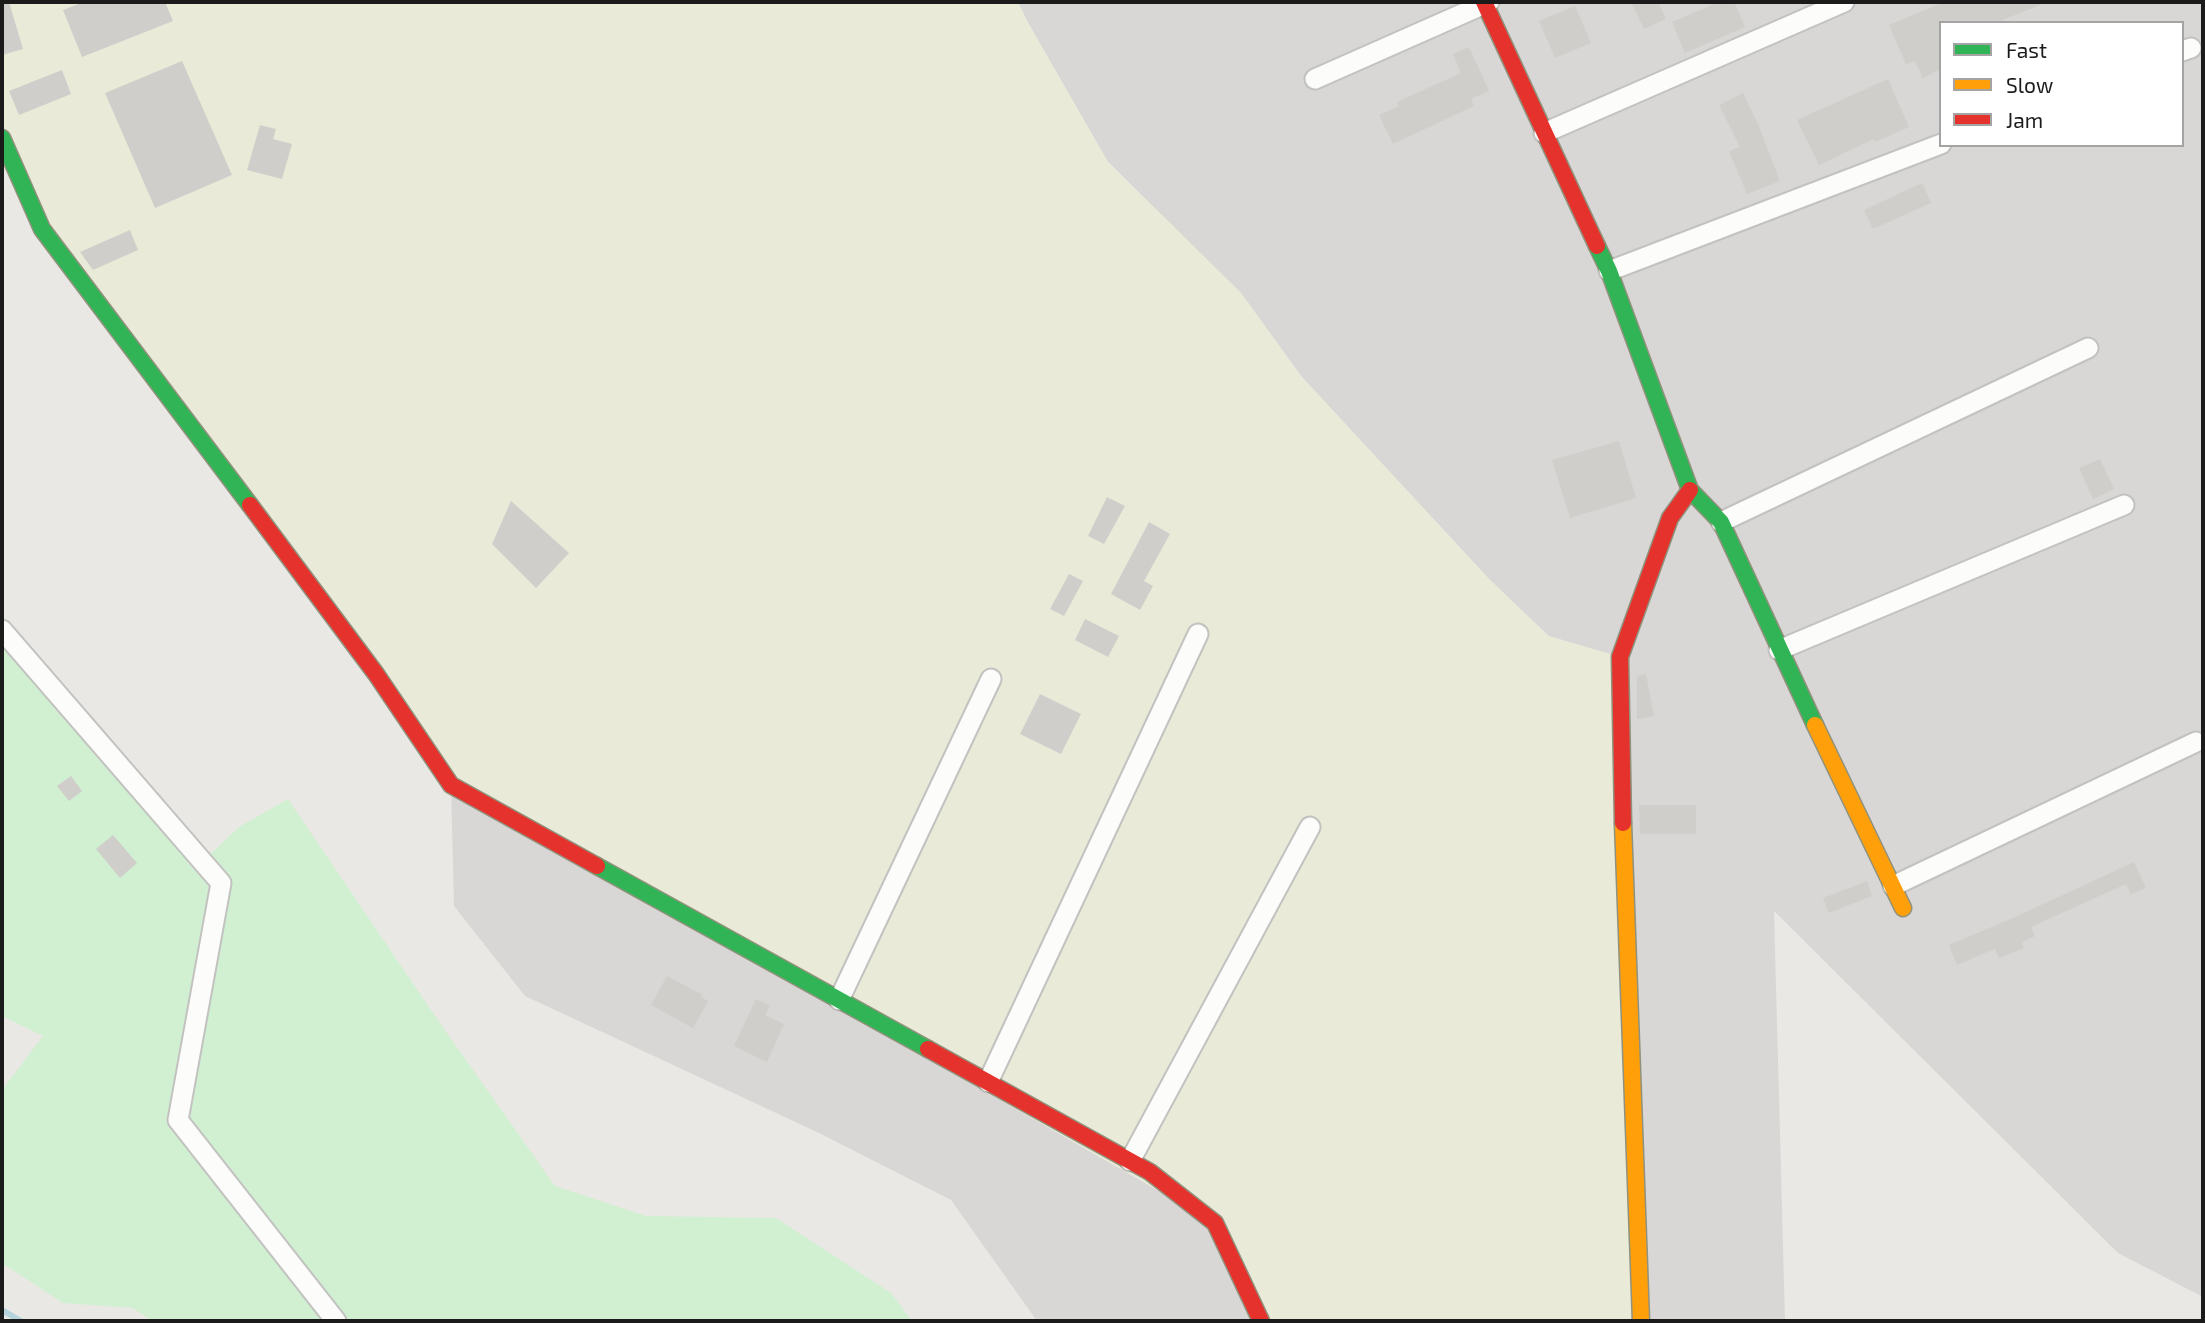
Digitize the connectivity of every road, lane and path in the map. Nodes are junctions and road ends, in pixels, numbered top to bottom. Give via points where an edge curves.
1 (1486, 2) edge
2 (1844, 2) edge
3 (1315, 79) dead end
4 (1544, 133) junction
5 (2, 138) edge
6 (1939, 145) edge
7 (1609, 271) junction
8 (2088, 348) dead end
9 (1690, 490) junction
10 (2124, 505) dead end
11 (1721, 522) junction
12 (2, 631) edge
13 (1198, 634) dead end
14 (1779, 650) junction
15 (991, 679) dead end
16 (2196, 742) dead end
17 (1310, 827) dead end
18 (1893, 887) junction
19 (1903, 908) dead end
20 (839, 1000) junction
21 (988, 1082) junction
22 (1130, 1161) junction
23 (336, 1321) edge
24 (1261, 1321) edge
25 (1641, 1321) edge

1 - 3 street
1 - 4 street
2 - 4 street
4 - 7 street
5 - 20 street via 42,229 376,674 451,785
6 - 7 street
7 - 9 street
8 - 11 street
9 - 11 street
9 - 25 street via 1670,518 1620,657
10 - 14 street
11 - 14 street
12 - 23 street via 221,883 178,1121
13 - 21 street
14 - 18 street
15 - 20 street
16 - 18 street
17 - 22 street
18 - 19 street
20 - 21 street
21 - 22 street
22 - 24 street via 1214,1223

